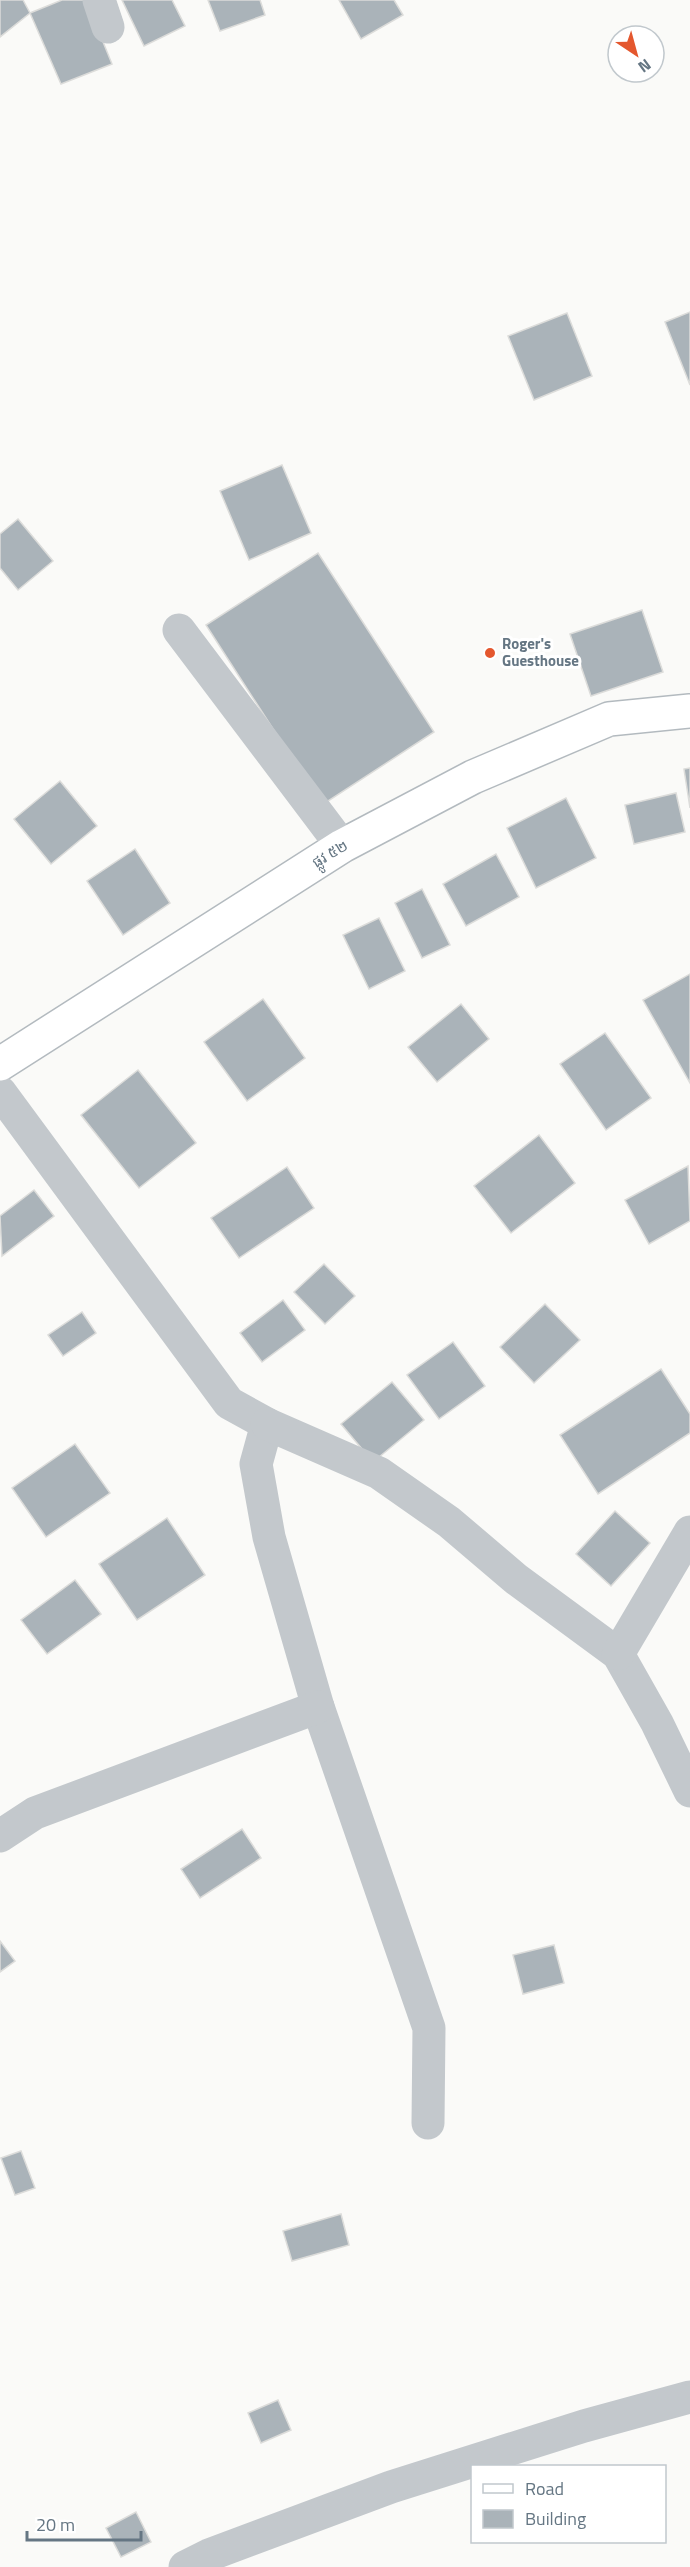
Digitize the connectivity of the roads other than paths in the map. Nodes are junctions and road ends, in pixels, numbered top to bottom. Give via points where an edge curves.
1 (180, 630) dead end
2 (690, 711) edge
3 (342, 846) junction
4 (0, 1064) edge
5 (0, 1092) edge
6 (267, 1424) junction
7 (690, 1532) edge
8 (618, 1654) junction
9 (318, 1707) junction
10 (690, 1791) edge
11 (0, 1836) edge
12 (428, 2123) dead end
13 (690, 2397) edge
14 (185, 2567) edge

1 - 3 street
2 - 3 street, ផ្លូវ ៥២ via 609,719 473,777
3 - 4 street, ផ្លូវ ៥២
5 - 6 street via 229,1403
6 - 8 street via 379,1473
6 - 9 street via 256,1464 269,1537
7 - 8 street
8 - 10 street
9 - 11 street via 35,1813
9 - 12 street via 429,2028
13 - 14 street via 391,2487

